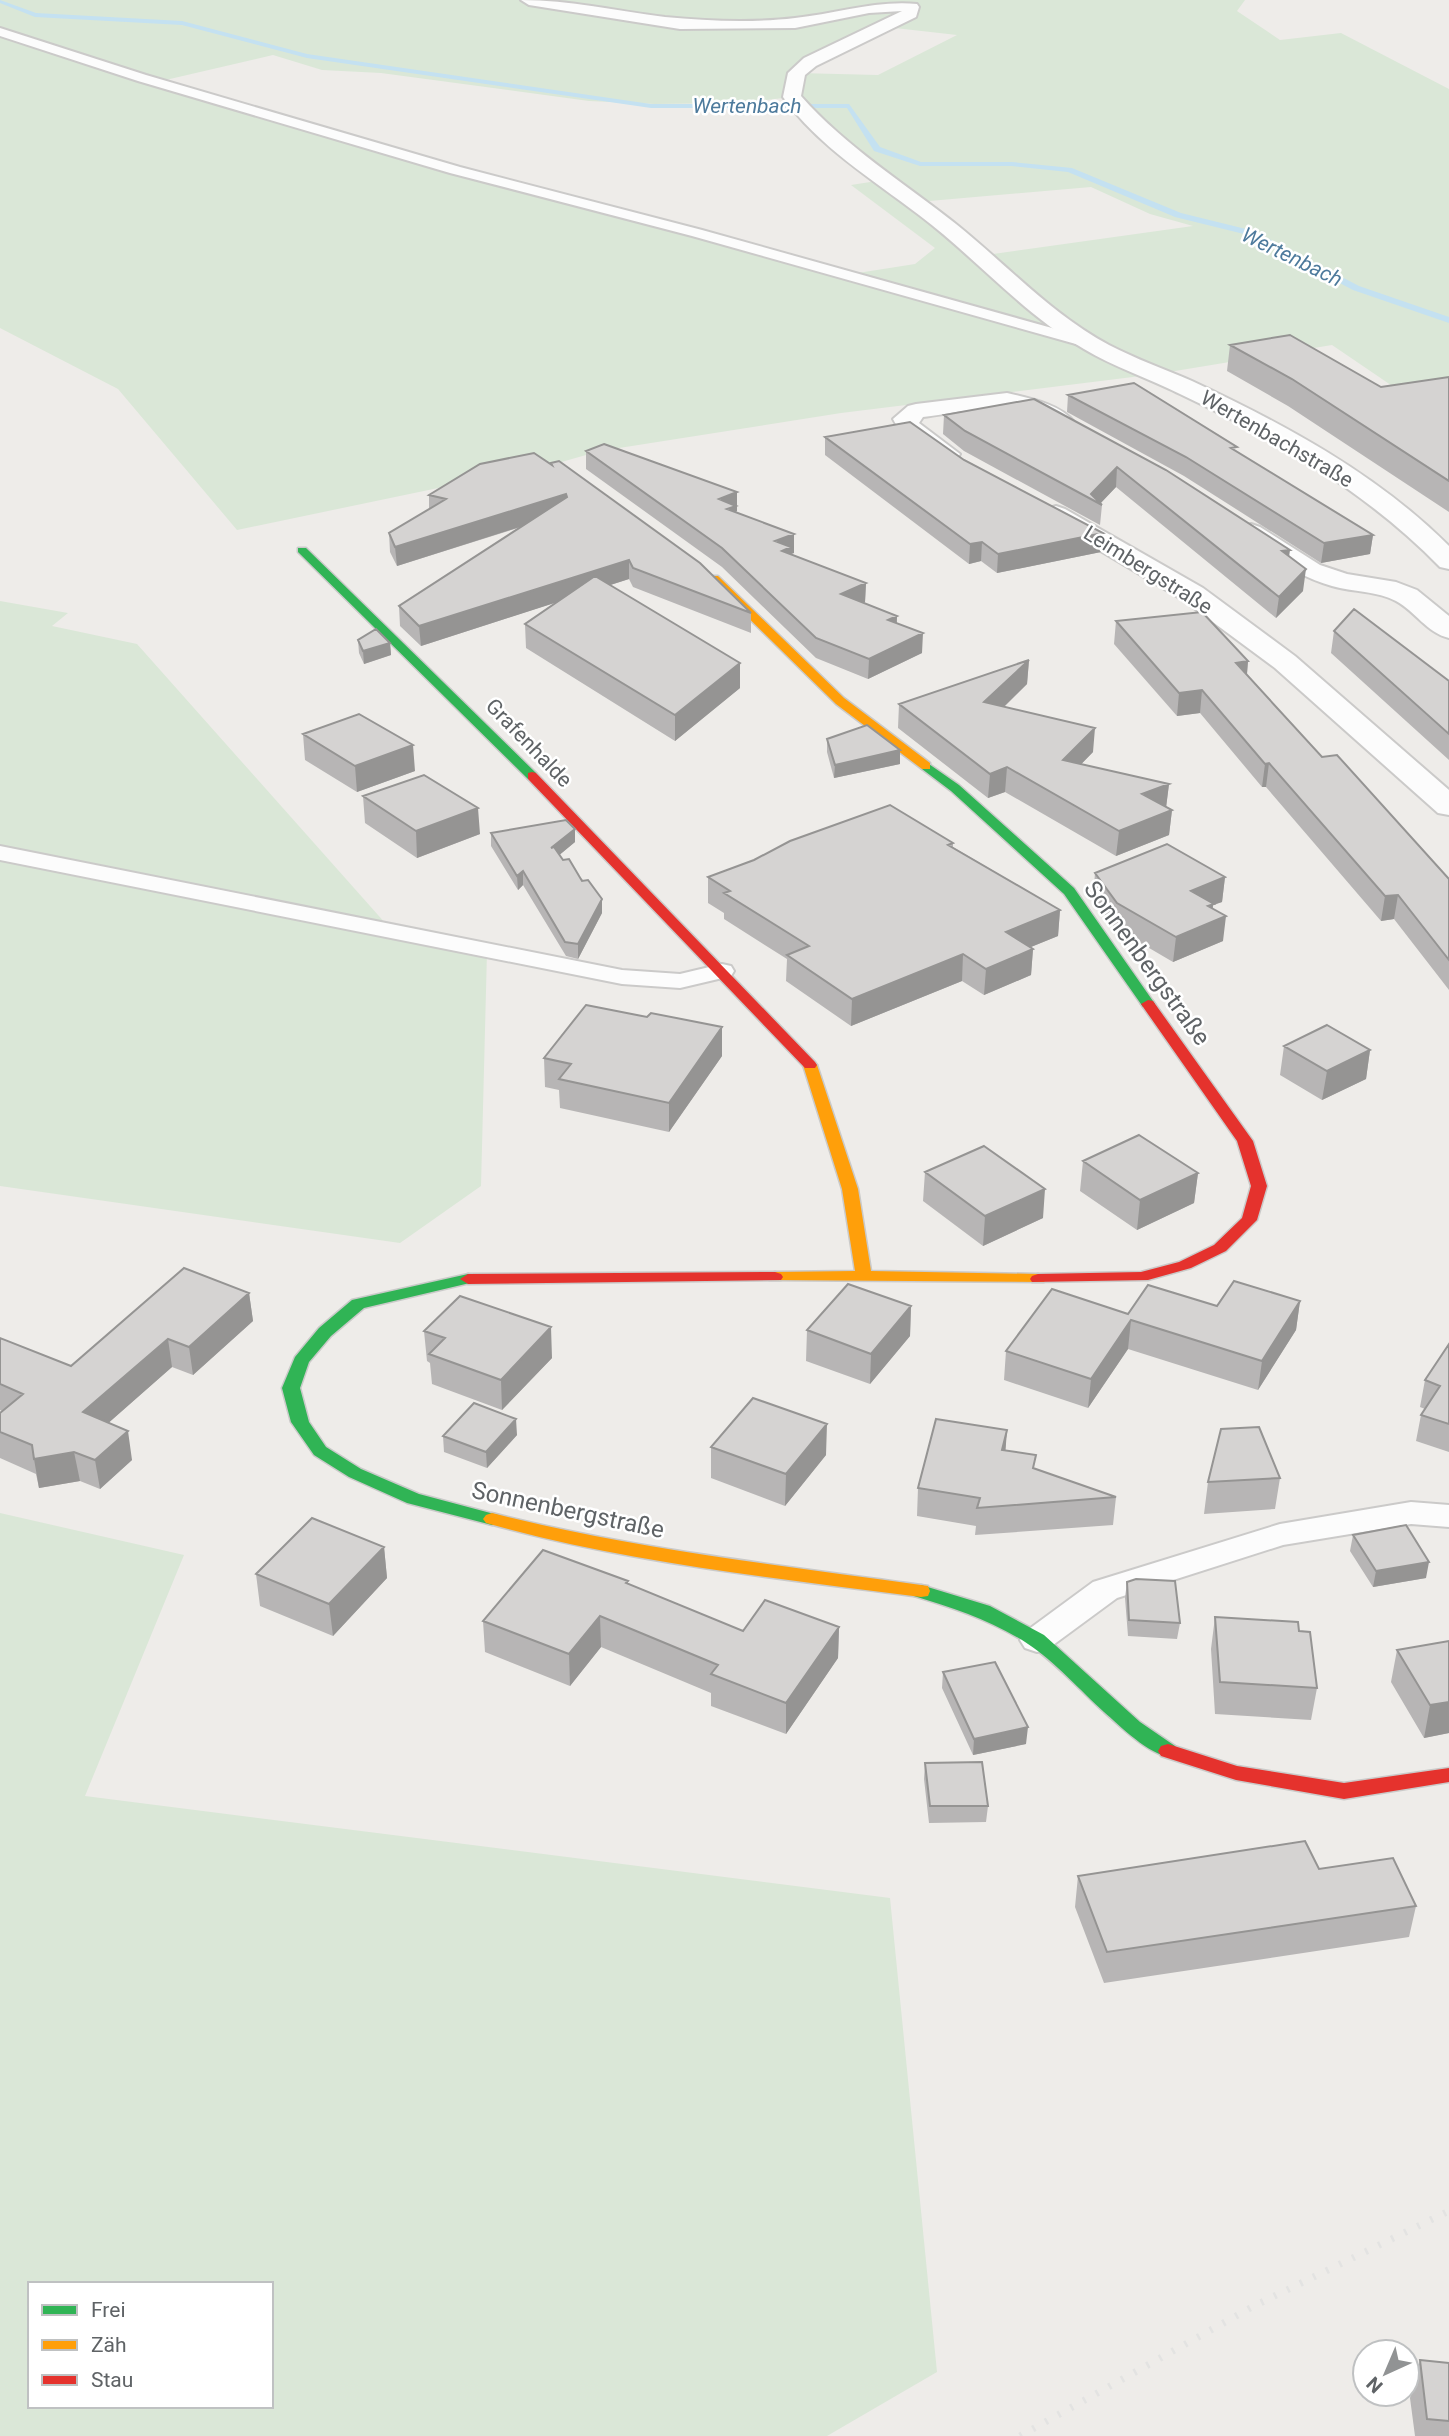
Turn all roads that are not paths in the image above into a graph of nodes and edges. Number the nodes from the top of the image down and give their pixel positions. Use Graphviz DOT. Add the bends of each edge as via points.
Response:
graph roads {
  1 [pos="529,0"];
  2 [pos="655,21"];
  3 [pos="0,32"];
  4 [pos="856,40"];
  5 [pos="1089,344"];
  6 [pos="1080,432"];
  7 [pos="972,467"];
  8 [pos="1030,499"];
  9 [pos="1231,520"];
  10 [pos="302,550"];
  11 [pos="1449,561"];
  12 [pos="700,568"];
  13 [pos="1449,630"];
  14 [pos="1449,806"];
  15 [pos="0,853"];
  16 [pos="722,971"];
  17 [pos="864,1276"];
  18 [pos="1449,1516"];
  19 [pos="1037,1640"];
  20 [pos="1449,1775"];
  1 -- 2 [label="street"];
  2 -- 4 [label="street" via="830,33"];
  2 -- 4 [label="street" via="764,25 831,17 882,4 911,7 910,14"];
  3 -- 5 [label="lane" via="442,166"];
  4 -- 5 [label="street, Wertenbachstraße" via="797,73 792,97 807,116"];
  5 -- 11 [label="street, Wertenbachstraße" via="1225,406 1298,446 1401,515"];
  6 -- 7 [label="street" via="1034,407 1007,400 916,411 905,419 909,427"];
  8 -- 14 [label="street, Leimbergstraße" via="1203,602 1284,662"];
  9 -- 13 [label="street" via="1311,571 1406,596"];
  10 -- 16 [label="street, Grafenhalde" via="483,725"];
  12 -- 17 [label="street, Sonnenbergstraße" via="840,701 955,788 1069,891 1245,1141 1259,1186 1250,1220 1220,1248 1185,1265 1142,1277"];
  15 -- 16 [label="lane" via="622,977 680,981"];
  16 -- 17 [label="street" via="813,1068 850,1189"];
  17 -- 19 [label="street, Sonnenbergstraße" via="464,1279 358,1304 300,1361 291,1388 300,1422 320,1451 413,1499 542,1532 714,1563 911,1588 983,1611"];
  18 -- 19 [label="lane" via="1410,1513 1280,1535 1105,1590"];
  19 -- 20 [label="street, Sonnenbergstraße" via="1133,1727 1173,1754 1236,1773 1344,1791"];
}
